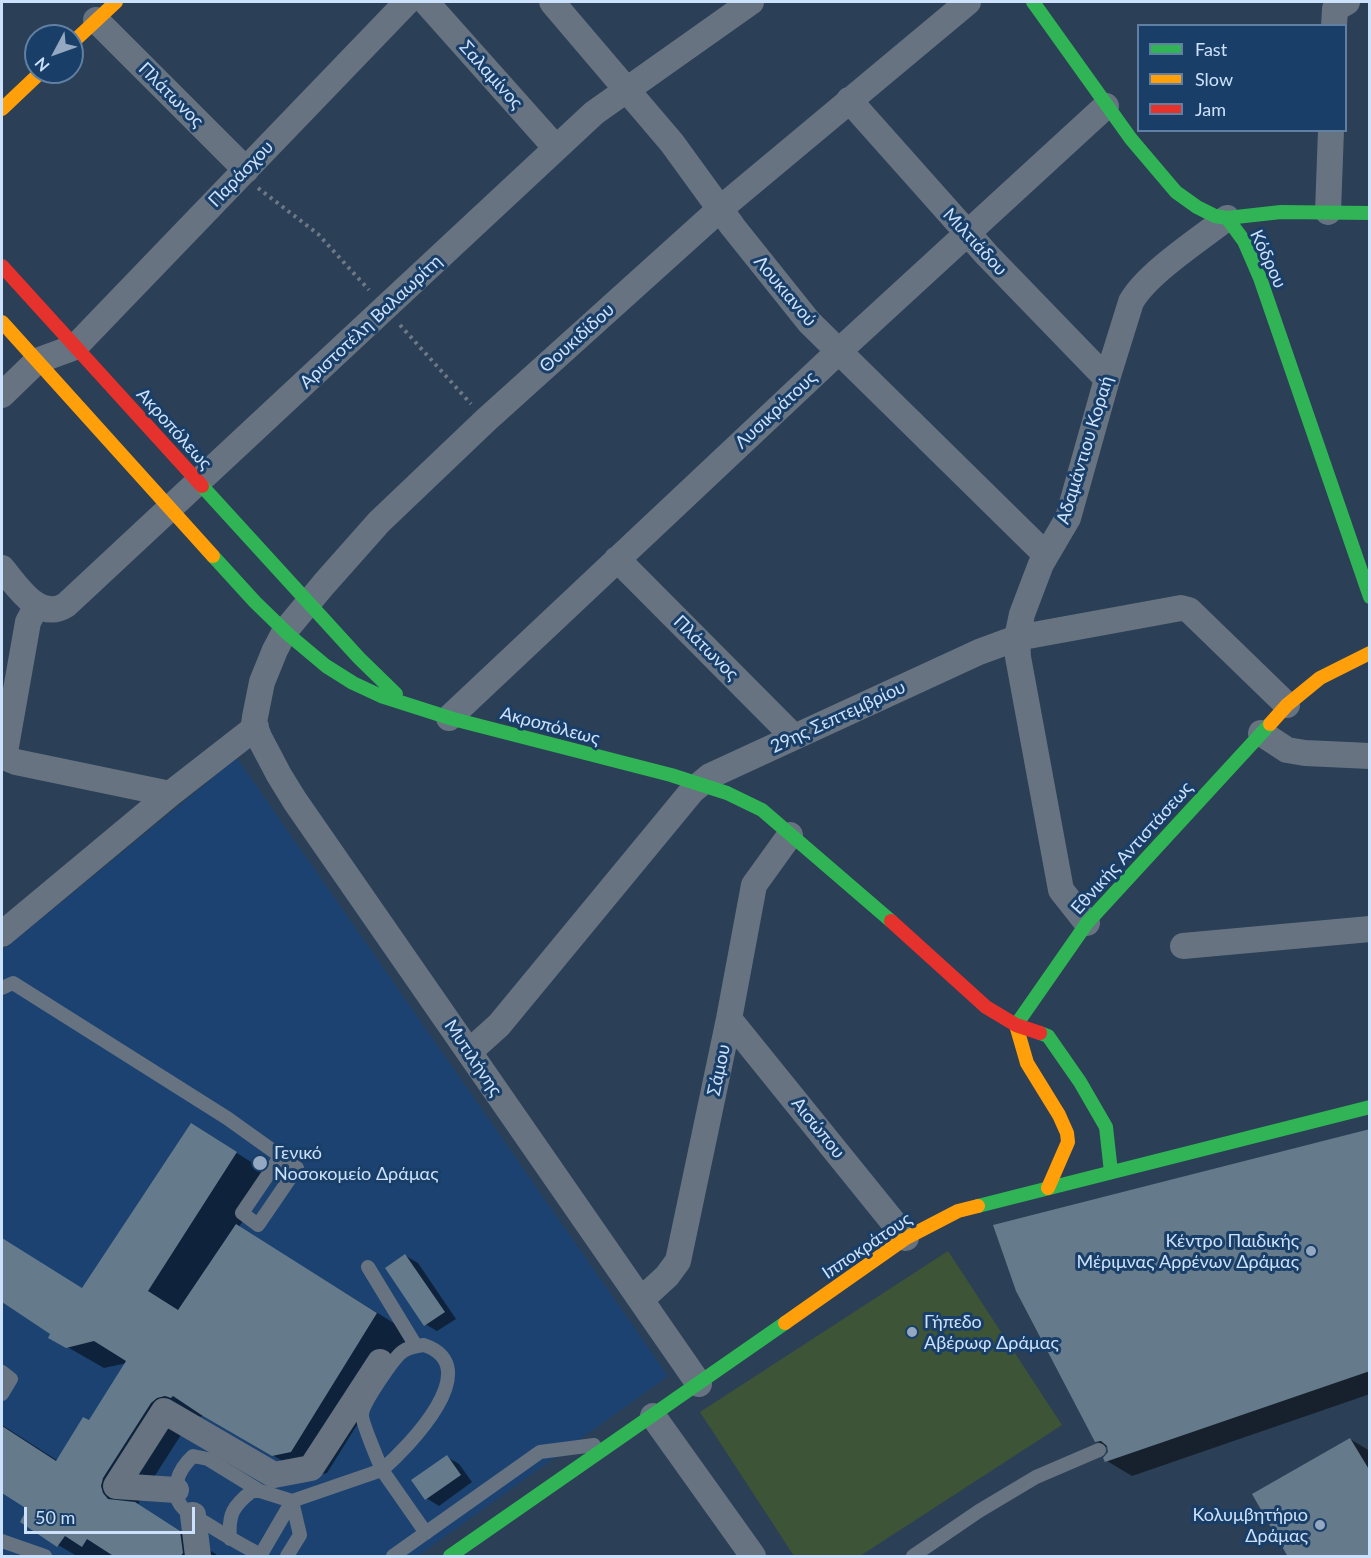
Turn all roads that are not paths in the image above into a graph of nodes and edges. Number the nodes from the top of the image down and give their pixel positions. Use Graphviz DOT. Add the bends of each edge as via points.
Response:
graph roads {
  1 [pos="116,2"];
  2 [pos="407,2"];
  3 [pos="426,2"];
  4 [pos="552,2"];
  5 [pos="751,2"];
  6 [pos="968,2"];
  7 [pos="1033,2"];
  8 [pos="96,20"];
  9 [pos="84,32"];
  10 [pos="28,84"];
  11 [pos="627,90"];
  12 [pos="849,100"];
  13 [pos="1106,106"];
  14 [pos="2,109"];
  15 [pos="1331,132"];
  16 [pos="556,148"];
  17 [pos="246,170"];
  18 [pos="720,209"];
  19 [pos="1328,212"];
  20 [pos="1370,213"];
  21 [pos="1227,218"];
  22 [pos="967,233"];
  23 [pos="2,266"];
  24 [pos="2,322"];
  25 [pos="75,347"];
  26 [pos="838,352"];
  27 [pos="37,361"];
  28 [pos="1107,379"];
  29 [pos="2,395"];
  30 [pos="199,482"];
  31 [pos="171,508"];
  32 [pos="1046,555"];
  33 [pos="617,559"];
  34 [pos="2,568"];
  35 [pos="1370,597"];
  36 [pos="308,603"];
  37 [pos="37,605"];
  38 [pos="285,631"];
  39 [pos="1017,638"];
  40 [pos="1370,653"];
  41 [pos="409,705"];
  42 [pos="1287,705"];
  43 [pos="449,718"];
  44 [pos="255,727"];
  45 [pos="1261,733"];
  46 [pos="794,737"];
  47 [pos="1370,756"];
  48 [pos="701,784"];
  49 [pos="170,794"];
  50 [pos="790,835"];
  51 [pos="1087,922"];
  52 [pos="1370,929"];
  53 [pos="2,934"];
  54 [pos="1183,946"];
  55 [pos="2,987"];
  56 [pos="729,1019"];
  57 [pos="1016,1025"];
  58 [pos="469,1052"];
  59 [pos="1370,1107"];
  60 [pos="280,1157"];
  61 [pos="1112,1172"];
  62 [pos="1048,1188"];
  63 [pos="906,1238"];
  64 [pos="368,1267"];
  65 [pos="641,1300"];
  66 [pos="416,1346"];
  67 [pos="379,1362"];
  68 [pos="2,1372"];
  69 [pos="699,1384"];
  70 [pos="2,1394"];
  71 [pos="653,1416"];
  72 [pos="372,1442"];
  73 [pos="617,1442"];
  74 [pos="1099,1450"];
  75 [pos="403,1452"];
  76 [pos="381,1470"];
  77 [pos="176,1490"];
  78 [pos="260,1491"];
  79 [pos="292,1501"];
  80 [pos="193,1515"];
  81 [pos="426,1533"];
  82 [pos="230,1539"];
  83 [pos="2,1541"];
  84 [pos="260,1556"];
  85 [pos="45,1557"];
  86 [pos="198,1557"];
  87 [pos="287,1557"];
  88 [pos="393,1557"];
  89 [pos="450,1557"];
  90 [pos="753,1557"];
  91 [pos="913,1557"];
  1 -- 8 [label="street"];
  2 -- 17 [label="street, Παράσχου"];
  3 -- 16 [label="street, Σαλαμίνος"];
  4 -- 11 [label="street, Λουκιανού"];
  5 -- 11 [label="street, Αριστοτέλη Βαλαωρίτη"];
  6 -- 12 [label="street, Θουκιδίδου"];
  7 -- 13 [label="street, Κόδρου"];
  8 -- 9 [label="street"];
  8 -- 17 [label="street, Πλάτωνος"];
  10 -- 14 [label="street"];
  11 -- 16 [label="street, Αριστοτέλη Βαλαωρίτη" via="594,113"];
  11 -- 18 [label="street, Λουκιανού" via="690,165"];
  12 -- 18 [label="street, Θουκιδίδου"];
  12 -- 22 [label="street, Μιλτιάδου"];
  13 -- 21 [label="street, Κόδρου" via="1176,192 1197,207"];
  13 -- 22 [label="street, Λυσικράτους"];
  15 -- 19 [label="street"];
  16 -- 30 [label="street, Αριστοτέλη Βαλαωρίτη"];
  17 -- 25 [label="street, Παράσχου"];
  18 -- 26 [label="street, Λουκιανού"];
  18 -- 36 [label="street, Θουκιδίδου" via="414,488"];
  19 -- 20 [label="street"];
  19 -- 21 [label="street"];
  21 -- 28 [label="street, Αδαμάντιου Κοραή" via="1138,290"];
  21 -- 35 [label="street, Κόδρου" via="1244,241 1260,278"];
  22 -- 26 [label="street, Λυσικράτους"];
  22 -- 28 [label="street, Μιλτιάδου"];
  23 -- 25 [label="street, Ακροπόλεως"];
  24 -- 27 [label="street"];
  25 -- 27 [label="street"];
  25 -- 30 [label="street, Ακροπόλεως"];
  26 -- 32 [label="street, Λουκιανού"];
  26 -- 33 [label="street, Λυσικράτους"];
  27 -- 29 [label="street"];
  27 -- 31 [label="street"];
  28 -- 32 [label="street, Αδαμάντιου Κοραή" via="1068,518"];
  30 -- 31 [label="street, Αριστοτέλη Βαλαωρίτη"];
  30 -- 36 [label="street, Ακροπόλεως"];
  31 -- 37 [label="street, Αριστοτέλη Βαλαωρίτη" via="66,605 49,611"];
  31 -- 38 [label="street"];
  32 -- 39 [label="street, Αδαμάντιου Κοραή" via="1022,614"];
  33 -- 43 [label="street, Λυσικράτους"];
  33 -- 46 [label="street, Πλάτωνος"];
  34 -- 37 [label="street"];
  36 -- 38 [label="street, Θουκιδίδου"];
  36 -- 41 [label="street, Ακροπόλεως"];
  37 -- 49 [label="street" via="28,622 6,752 9,759"];
  38 -- 41 [label="street" via="312,656 348,680 381,697"];
  38 -- 44 [label="street, Θουκιδίδου" via="262,682"];
  39 -- 42 [label="street, 29ης Σεπτεμβρίου" via="1181,608 1190,610"];
  39 -- 46 [label="street, 29ης Σεπτεμβρίου"];
  39 -- 51 [label="street, Αδαμάντιου Κοραή" via="1061,890"];
  40 -- 42 [label="street, Εθνικής Αντιστάσεως" via="1320,678"];
  41 -- 43 [label="street, Ακροπόλεως"];
  42 -- 45 [label="street, Εθνικής Αντιστάσεως"];
  43 -- 48 [label="street, Ακροπόλεως"];
  44 -- 49 [label="street"];
  44 -- 58 [label="street, Μυτιλήνης" via="295,801"];
  45 -- 47 [label="street" via="1287,750"];
  45 -- 51 [label="street, Εθνικής Αντιστάσεως"];
  46 -- 48 [label="street, 29ης Σεπτεμβρίου" via="710,776"];
  48 -- 50 [label="street, Ακροπόλεως" via="747,801"];
  48 -- 58 [label="street, 29ης Σεπτεμβρίου" via="499,1025"];
  49 -- 53 [label="street"];
  50 -- 56 [label="street, Σάμου" via="754,885"];
  50 -- 57 [label="street, Ακροπόλεως" via="986,1007"];
  51 -- 57 [label="street, Εθνικής Αντιστάσεως"];
  52 -- 54 [label="street"];
  55 -- 60 [label="lane" via="13,983 227,1118"];
  56 -- 63 [label="street, Αισώπου"];
  56 -- 65 [label="street, Σάμου" via="678,1261"];
  57 -- 61 [label="street, Ακροπόλεως" via="1048,1036 1080,1082 1106,1127"];
  57 -- 62 [label="street" via="1027,1063 1067,1132 1068,1142"];
  58 -- 65 [label="street, Μυτιλήνης"];
  59 -- 61 [label="street, Ιπποκράτους"];
  60 -- 60 [label="lane" via="297,1168 258,1225 242,1213"];
  61 -- 62 [label="street, Ιπποκράτους"];
  62 -- 63 [label="street, Ιπποκράτους" via="970,1207"];
  63 -- 69 [label="street, Ιπποκράτους"];
  64 -- 66 [label="lane"];
  65 -- 69 [label="street, Μυτιλήνης"];
  66 -- 67 [label="lane"];
  66 -- 75 [label="lane" via="430,1347 441,1356 449,1380 432,1414"];
  67 -- 72 [label="lane" via="362,1413"];
  67 -- 77 [label="street" via="311,1468 274,1475 164,1411 116,1486"];
  68 -- 70 [label="lane" via="12,1379"];
  69 -- 71 [label="street, Ιπποκράτους"];
  71 -- 73 [label="street, Ιπποκράτους"];
  71 -- 90 [label="street"];
  72 -- 75 [label="lane" via="386,1453"];
  72 -- 76 [label="lane"];
  73 -- 81 [label="lane" via="540,1452"];
  73 -- 89 [label="street, Ιπποκράτους"];
  74 -- 91 [label="lane" via="1036,1477"];
  75 -- 76 [label="lane"];
  76 -- 79 [label="lane"];
  76 -- 81 [label="lane"];
  77 -- 78 [label="lane" via="176,1480 193,1456 208,1459"];
  77 -- 80 [label="lane" via="183,1508"];
  78 -- 79 [label="lane"];
  78 -- 82 [label="lane" via="252,1491 233,1509"];
  79 -- 84 [label="lane"];
  79 -- 87 [label="lane" via="300,1535"];
  80 -- 82 [label="lane"];
  80 -- 86 [label="street"];
  81 -- 88 [label="lane"];
  82 -- 84 [label="lane"];
  83 -- 85 [label="lane"];
}
